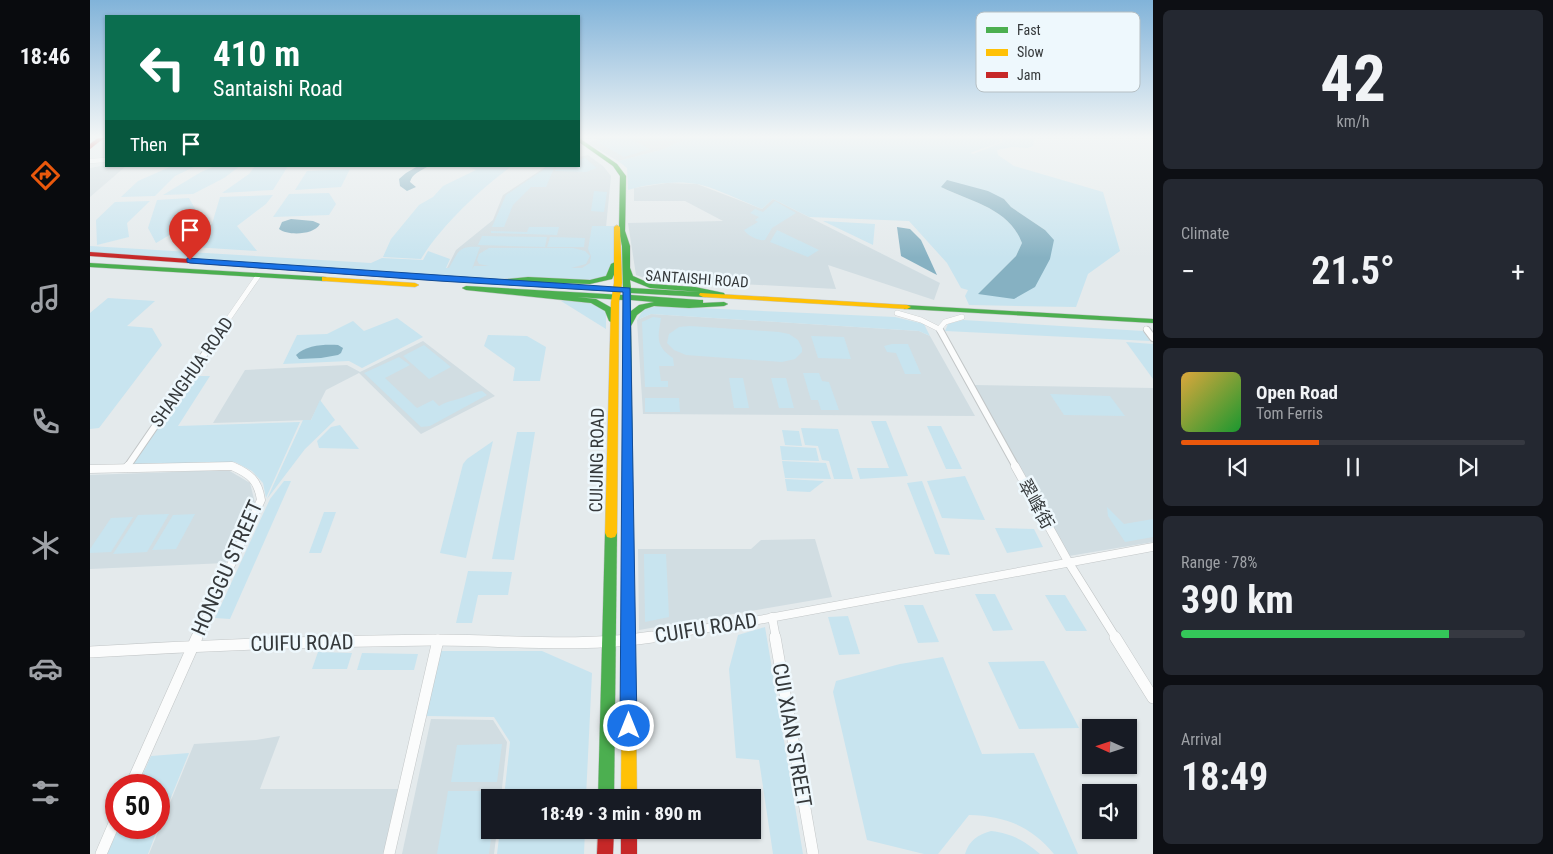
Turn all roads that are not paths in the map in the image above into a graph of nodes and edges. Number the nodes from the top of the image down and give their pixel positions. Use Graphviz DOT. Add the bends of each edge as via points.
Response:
graph roads {
  1 [pos="618,178"];
  2 [pos="623,178"];
  3 [pos="618,251"];
  4 [pos="90,256"];
  5 [pos="190,260"];
  6 [pos="90,263"];
  7 [pos="155,264"];
  8 [pos="627,264"];
  9 [pos="178,270"];
  10 [pos="258,276"];
  11 [pos="493,282"];
  12 [pos="472,288"];
  13 [pos="616,293"];
  14 [pos="627,294"];
  15 [pos="724,300"];
  16 [pos="897,313"];
  17 [pos="962,317"];
  18 [pos="614,326"];
  19 [pos="1151,326"];
  20 [pos="627,328"];
  21 [pos="939,329"];
  22 [pos="1153,338"];
  23 [pos="126,468"];
  24 [pos="90,469"];
  25 [pos="1153,547"];
  26 [pos="1069,563"];
  27 [pos="772,617"];
  28 [pos="438,640"];
  29 [pos="629,640"];
  30 [pos="610,642"];
  31 [pos="193,646"];
  32 [pos="90,652"];
  33 [pos="1153,698"];
  34 [pos="136,774"];
  35 [pos="606,789"];
  36 [pos="629,789"];
  37 [pos="107,839"];
  38 [pos="606,839"];
  39 [pos="628,839"];
  40 [pos="101,854"];
  41 [pos="389,854"];
  42 [pos="605,854"];
  43 [pos="628,854"];
  44 [pos="813,854"];
  1 -- 3 [label="main road, CUIJING ROAD"];
  2 -- 8 [label="main road, CUIJING ROAD" via="622,231"];
  3 -- 11 [label="main road" via="612,273 601,281 528,279"];
  3 -- 13 [label="main road, CUIJING ROAD"];
  4 -- 5 [label="main road, SANTAISHI ROAD"];
  4 -- 7 [label="main road"];
  5 -- 7 [label="main road"];
  5 -- 11 [label="main road, SANTAISHI ROAD"];
  6 -- 7 [label="main road"];
  6 -- 9 [label="main road, SANTAISHI ROAD"];
  7 -- 9 [label="main road"];
  8 -- 14 [label="main road, CUIJING ROAD"];
  8 -- 15 [label="main road" via="630,277 638,282 650,286 695,288"];
  9 -- 10 [label="main road, SANTAISHI ROAD"];
  10 -- 12 [label="main road, SANTAISHI ROAD"];
  10 -- 23 [label="street, SHANGHUA ROAD"];
  11 -- 13 [label="main road, SANTAISHI ROAD"];
  12 -- 13 [label="main road, SANTAISHI ROAD"];
  12 -- 18 [label="main road" via="593,301 609,310"];
  13 -- 14 [label="main road, SANTAISHI ROAD"];
  13 -- 18 [label="main road, CUIJING ROAD"];
  14 -- 15 [label="main road, SANTAISHI ROAD"];
  14 -- 20 [label="main road, CUIJING ROAD"];
  15 -- 16 [label="main road, SANTAISHI ROAD"];
  15 -- 19 [label="main road, SANTAISHI ROAD"];
  15 -- 20 [label="main road" via="689,306 654,304 642,307 633,314"];
  16 -- 17 [label="main road, SANTAISHI ROAD"];
  16 -- 21 [label="street"];
  17 -- 19 [label="main road, SANTAISHI ROAD"];
  17 -- 21 [label="street" via="945,322"];
  18 -- 30 [label="main road, CUIJING ROAD"];
  19 -- 22 [label="street"];
  20 -- 29 [label="main road, CUIJING ROAD"];
  21 -- 26 [label="street, 翠峰街"];
  23 -- 24 [label="street, HONGGU STREET"];
  23 -- 31 [label="street, HONGGU STREET" via="232,466 250,474 260,485 261,500"];
  25 -- 26 [label="street, CUIFU ROAD"];
  26 -- 27 [label="street, CUIFU ROAD"];
  26 -- 33 [label="street, 翠峰街"];
  27 -- 29 [label="street, CUIFU ROAD"];
  27 -- 44 [label="street, CUI XIAN STREET"];
  28 -- 30 [label="street, CUIFU ROAD"];
  28 -- 31 [label="street, CUIFU ROAD"];
  28 -- 41 [label="street"];
  29 -- 30 [label="street, CUIFU ROAD"];
  29 -- 36 [label="main road, CUIJING ROAD"];
  30 -- 35 [label="main road, CUIJING ROAD"];
  31 -- 32 [label="street, CUIFU ROAD"];
  31 -- 34 [label="street, HONGGU STREET"];
  37 -- 40 [label="street"];
  38 -- 42 [label="main road"];
  39 -- 43 [label="main road"];
}
